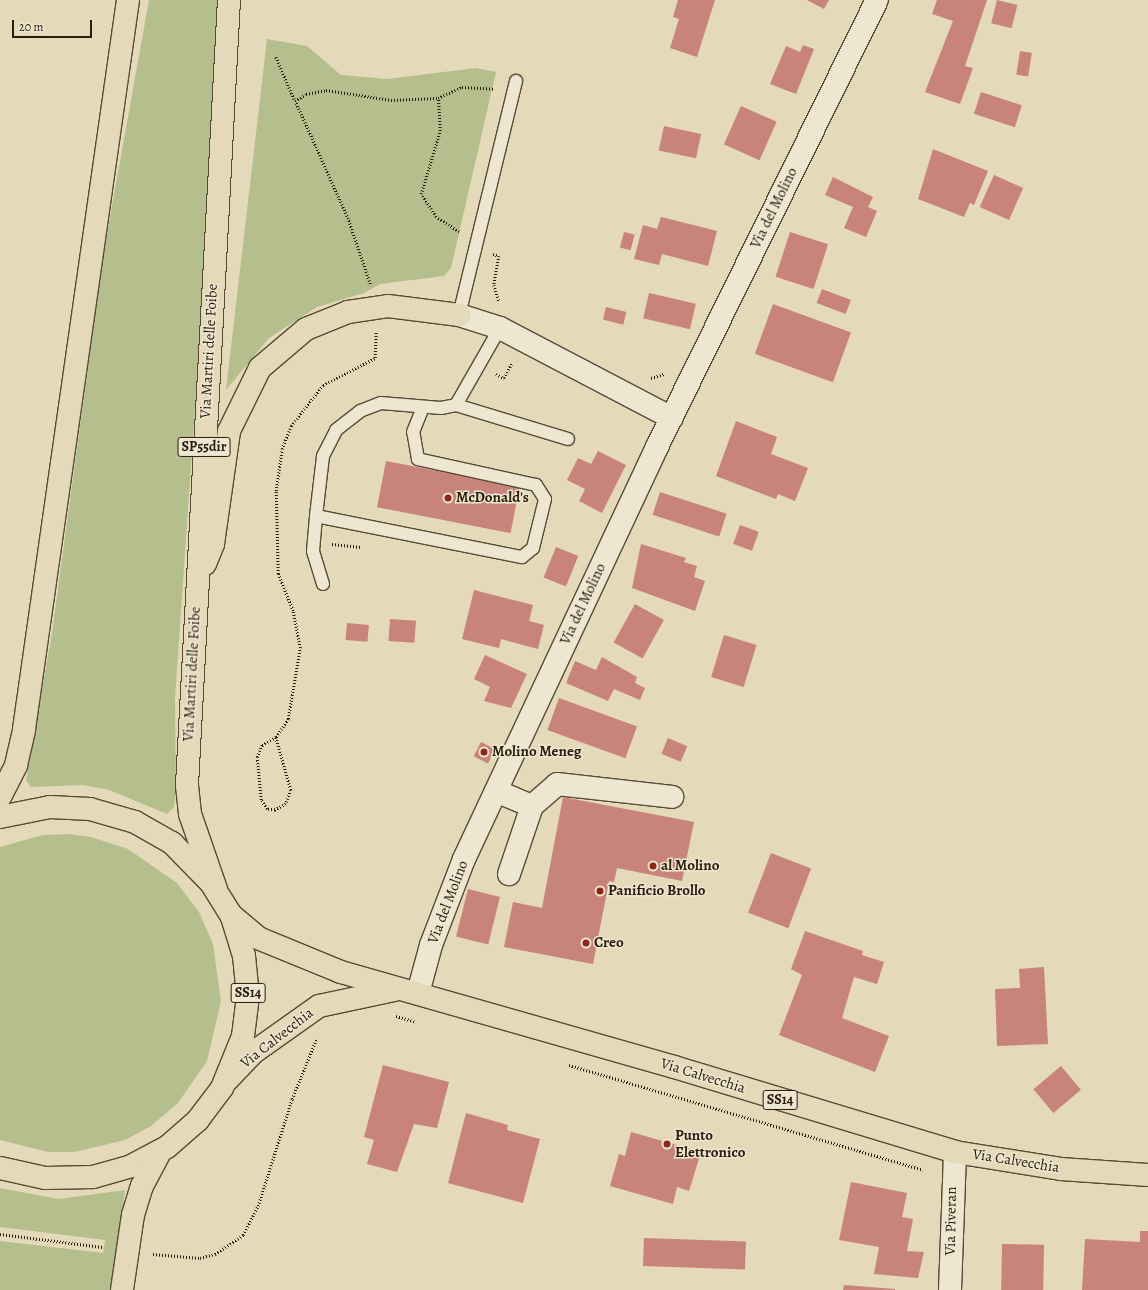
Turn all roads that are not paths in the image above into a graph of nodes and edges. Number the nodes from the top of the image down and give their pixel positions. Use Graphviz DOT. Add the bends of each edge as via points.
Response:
graph roads {
  1 [pos="128,0"];
  2 [pos="229,0"];
  3 [pos="877,0"];
  4 [pos="516,81"];
  5 [pos="460,315"];
  6 [pos="500,328"];
  7 [pos="456,406"];
  8 [pos="423,407"];
  9 [pos="672,418"];
  10 [pos="568,439"];
  11 [pos="316,516"];
  12 [pos="196,584"];
  13 [pos="323,584"];
  14 [pos="496,791"];
  15 [pos="0,797"];
  16 [pos="672,797"];
  17 [pos="532,806"];
  18 [pos="0,817"];
  19 [pos="509,874"];
  20 [pos="216,889"];
  21 [pos="231,915"];
  22 [pos="410,991"];
  23 [pos="226,1081"];
  24 [pos="161,1151"];
  25 [pos="955,1152"];
  26 [pos="0,1168"];
  27 [pos="1148,1175"];
  28 [pos="122,1290"];
  29 [pos="950,1290"];
  1 -- 15 [label="main road" via="24,729 16,765"];
  2 -- 12 [label="main road, Via Martiri delle Foibe / SP55dir"];
  3 -- 9 [label="street, Via del Molino"];
  4 -- 5 [label="lane"];
  5 -- 6 [label="street"];
  5 -- 12 [label="main road" via="388,306 348,312 306,330 260,368 229,431 213,544"];
  6 -- 7 [label="lane"];
  6 -- 9 [label="street"];
  7 -- 8 [label="lane"];
  7 -- 10 [label="lane"];
  8 -- 11 [label="lane" via="381,403 360,411 336,430 323,456"];
  8 -- 11 [label="lane" via="413,432 418,459 536,485 545,499 533,548 522,557"];
  9 -- 14 [label="street, Via del Molino"];
  11 -- 13 [label="lane" via="313,551"];
  12 -- 20 [label="main road, Via Martiri delle Foibe / SP55dir" via="186,785 190,814"];
  14 -- 17 [label="street"];
  14 -- 22 [label="street, Via del Molino"];
  16 -- 17 [label="street" via="557,784"];
  17 -- 19 [label="street"];
  18 -- 20 [label="main road, SS14" via="58,807 114,814 172,843"];
  20 -- 21 [label="main road, SS14"];
  21 -- 22 [label="main road, Via Calvecchia / SS14" via="258,938 283,950 341,972"];
  21 -- 23 [label="main road, SS14" via="244,956 248,1004 239,1051"];
  22 -- 23 [label="main road, Via Calvecchia / SS14" via="319,1006 254,1052"];
  22 -- 25 [label="main road, Via Calvecchia / SS14"];
  23 -- 24 [label="main road, SS14" via="198,1120"];
  24 -- 26 [label="main road, SS14" via="121,1170 78,1179 37,1178"];
  24 -- 28 [label="main road" via="142,1186 133,1215"];
  25 -- 27 [label="main road, Via Calvecchia / SS14" via="1061,1169"];
  25 -- 29 [label="street, Via Piveran"];
}
